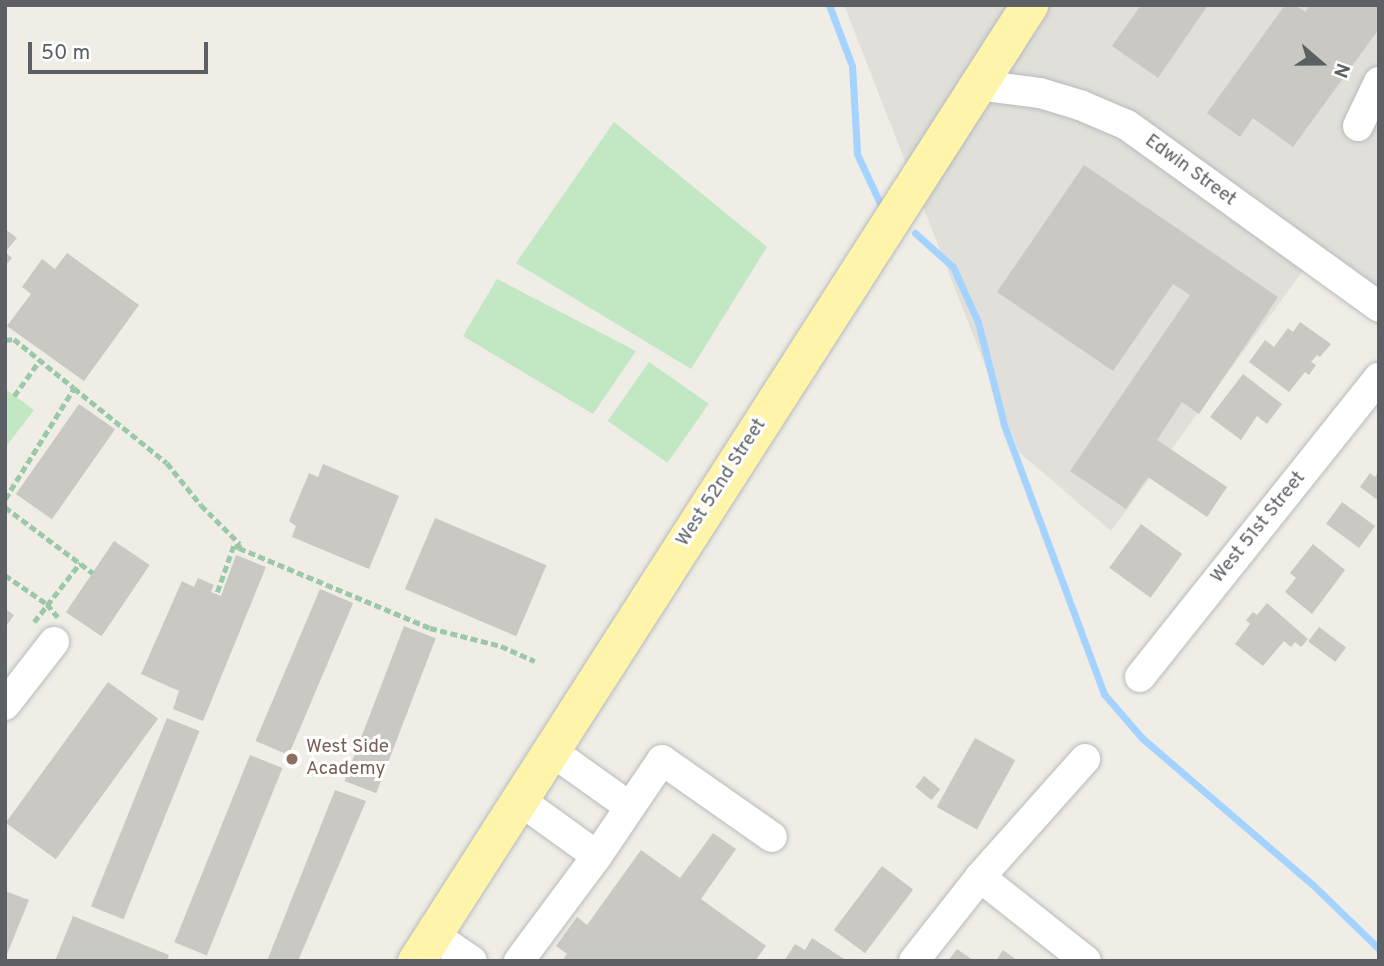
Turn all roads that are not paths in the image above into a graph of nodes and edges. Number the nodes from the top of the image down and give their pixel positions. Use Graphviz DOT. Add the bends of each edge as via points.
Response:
graph roads {
  1 [pos="1028,5"];
  2 [pos="1379,82"];
  3 [pos="978,85"];
  4 [pos="1358,126"];
  5 [pos="1379,307"];
  6 [pos="1379,378"];
  7 [pos="54,642"];
  8 [pos="1140,677"];
  9 [pos="5,705"];
  10 [pos="550,750"];
  11 [pos="1085,759"];
  12 [pos="519,799"];
  13 [pos="630,807"];
  14 [pos="772,837"];
  15 [pos="597,856"];
  16 [pos="980,877"];
  17 [pos="424,947"];
  18 [pos="472,961"];
  19 [pos="519,961"];
  20 [pos="914,961"];
  21 [pos="1086,961"];
  1 -- 3 [label="main road, West 52nd Street"];
  2 -- 4 [label="street"];
  3 -- 5 [label="street, Edwin Street" via="1040,93 1127,124"];
  3 -- 10 [label="main road, West 52nd Street"];
  6 -- 8 [label="street, West 51st Street"];
  7 -- 9 [label="street"];
  10 -- 12 [label="main road, West 52nd Street"];
  10 -- 13 [label="street"];
  11 -- 16 [label="street"];
  12 -- 15 [label="street"];
  12 -- 17 [label="main road, West 52nd Street"];
  13 -- 14 [label="street" via="662,760"];
  13 -- 15 [label="street"];
  15 -- 19 [label="street"];
  16 -- 20 [label="street"];
  16 -- 21 [label="street"];
  17 -- 18 [label="street"];
}
